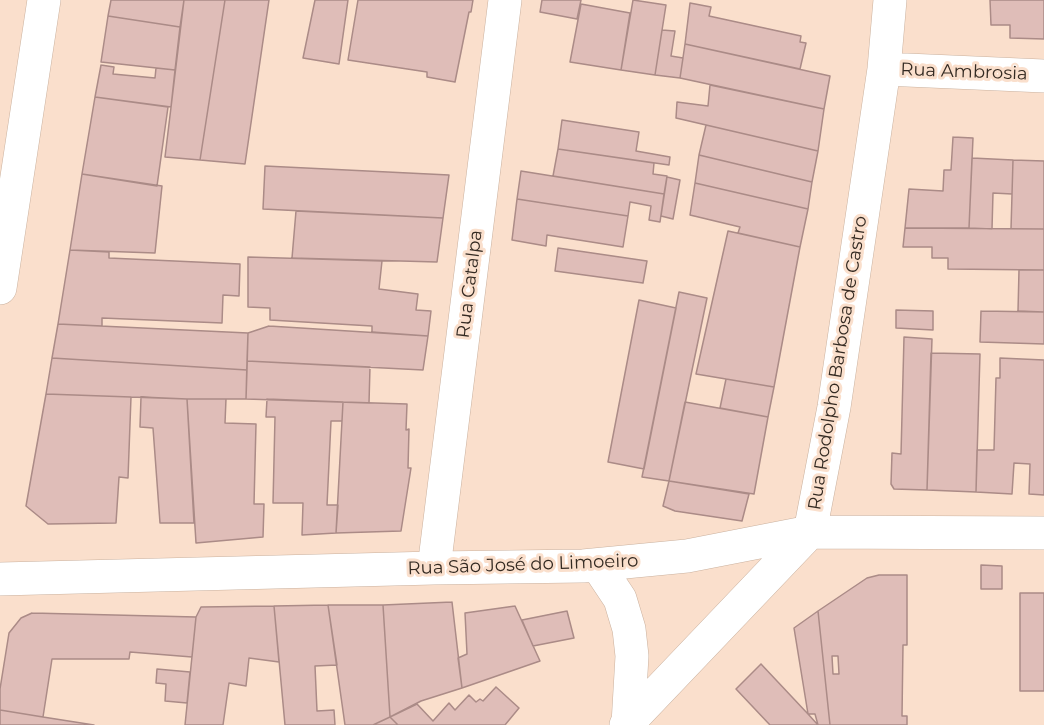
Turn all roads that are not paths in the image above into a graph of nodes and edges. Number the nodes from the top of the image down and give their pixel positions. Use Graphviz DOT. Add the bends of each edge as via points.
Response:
graph roads {
  1 [pos="44,0"];
  2 [pos="505,0"];
  3 [pos="890,0"];
  4 [pos="884,69"];
  5 [pos="1044,76"];
  6 [pos="0,288"];
  7 [pos="810,532"];
  8 [pos="1044,532"];
  9 [pos="598,566"];
  10 [pos="434,568"];
  11 [pos="0,579"];
  12 [pos="627,724"];
  1 -- 6 [label="street"];
  2 -- 10 [label="street, Rua Catalpa"];
  3 -- 4 [label="street, Rua Rodolpho Barbosa de Castro"];
  4 -- 5 [label="street, Rua Ambrosia"];
  4 -- 7 [label="street, Rua Rodolpho Barbosa de Castro" via="834,407"];
  7 -- 8 [label="street, Rua São José do Limoeiro"];
  7 -- 9 [label="street, Rua São José do Limoeiro" via="687,556"];
  7 -- 12 [label="street, Rua Rodolpho Barbosa de Castro"];
  9 -- 10 [label="street, Rua São José do Limoeiro"];
  9 -- 12 [label="street" via="620,599 629,629 632,656"];
  10 -- 11 [label="street, Rua São José do Limoeiro"];
}
